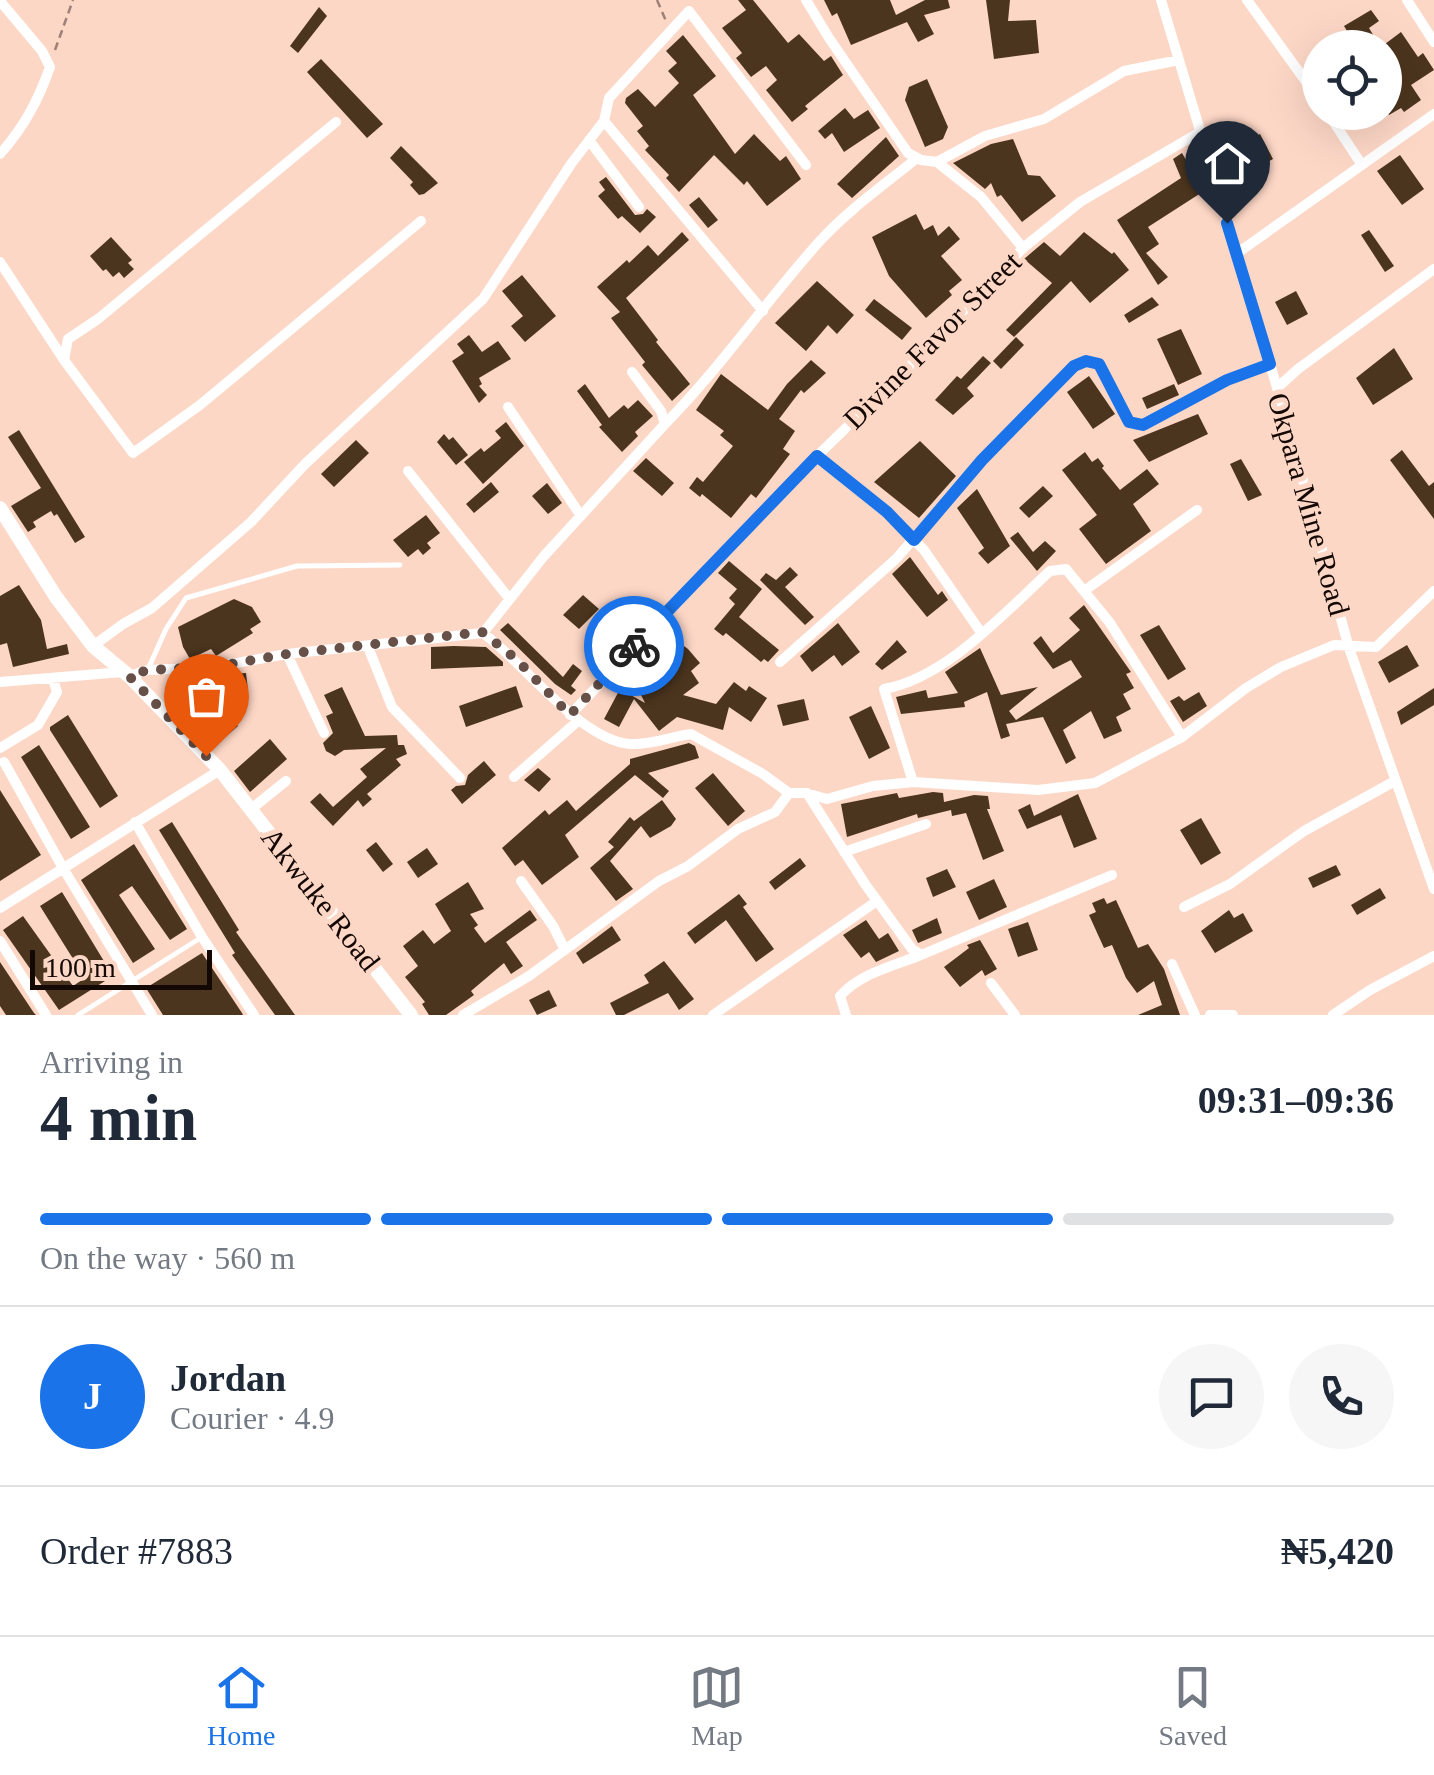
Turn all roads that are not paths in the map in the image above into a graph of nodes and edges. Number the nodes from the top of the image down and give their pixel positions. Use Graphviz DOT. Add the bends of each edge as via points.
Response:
graph roads {
  1 [pos="699,0"];
  2 [pos="806,0"];
  3 [pos="1161,0"];
  4 [pos="1247,0"];
  5 [pos="1407,0"];
  6 [pos="0,1"];
  7 [pos="689,10"];
  8 [pos="1434,42"];
  9 [pos="1179,60"];
  10 [pos="1302,77"];
  11 [pos="1434,114"];
  12 [pos="604,121"];
  13 [pos="336,122"];
  14 [pos="1339,130"];
  15 [pos="1200,132"];
  16 [pos="590,140"];
  17 [pos="0,154"];
  18 [pos="917,158"];
  19 [pos="937,162"];
  20 [pos="806,164"];
  21 [pos="1362,166"];
  22 [pos="639,207"];
  23 [pos="421,221"];
  24 [pos="1023,248"];
  25 [pos="1236,254"];
  26 [pos="0,262"];
  27 [pos="1434,269"];
  28 [pos="763,311"];
  29 [pos="64,360"];
  30 [pos="1270,364"];
  31 [pos="632,372"];
  32 [pos="1277,388"];
  33 [pos="508,407"];
  34 [pos="665,424"];
  35 [pos="817,456"];
  36 [pos="408,471"];
  37 [pos="0,508"];
  38 [pos="1197,510"];
  39 [pos="582,516"];
  40 [pos="914,540"];
  41 [pos="400,565"];
  42 [pos="177,586"];
  43 [pos="1084,591"];
  44 [pos="1434,591"];
  45 [pos="508,597"];
  46 [pos="186,598"];
  47 [pos="482,632"];
  48 [pos="982,634"];
  49 [pos="93,646"];
  50 [pos="368,647"];
  51 [pos="1350,648"];
  52 [pos="287,654"];
  53 [pos="780,662"];
  54 [pos="148,670"];
  55 [pos="126,674"];
  56 [pos="53,680"];
  57 [pos="0,682"];
  58 [pos="575,718"];
  59 [pos="324,733"];
  60 [pos="1182,737"];
  61 [pos="0,748"];
  62 [pos="4,762"];
  63 [pos="220,770"];
  64 [pos="514,777"];
  65 [pos="460,778"];
  66 [pos="286,780"];
  67 [pos="1395,781"];
  68 [pos="913,782"];
  69 [pos="806,792"];
  70 [pos="790,793"];
  71 [pos="250,810"];
  72 [pos="135,822"];
  73 [pos="926,824"];
  74 [pos="844,852"];
  75 [pos="63,868"];
  76 [pos="1112,875"];
  77 [pos="521,881"];
  78 [pos="1434,889"];
  79 [pos="877,901"];
  80 [pos="0,908"];
  81 [pos="1184,908"];
  82 [pos="202,937"];
  83 [pos="0,941"];
  84 [pos="566,950"];
  85 [pos="920,955"];
  86 [pos="1434,956"];
  87 [pos="1172,964"];
  88 [pos="130,982"];
  89 [pos="991,983"];
  90 [pos="46,1015"];
  91 [pos="78,1015"];
  92 [pos="152,1015"];
  93 [pos="254,1015"];
  94 [pos="411,1015"];
  95 [pos="462,1015"];
  96 [pos="713,1015"];
  97 [pos="846,1015"];
  98 [pos="1015,1015"];
  99 [pos="1195,1015"];
  100 [pos="1210,1015"];
  101 [pos="1234,1015"];
  102 [pos="1333,1015"];
  1 -- 7 [label="street"];
  2 -- 18 [label="street" via="898,140"];
  3 -- 9 [label="street, Okpara Mine Road"];
  4 -- 10 [label="street"];
  5 -- 8 [label="street"];
  6 -- 17 [label="street" via="50,67 39,100"];
  7 -- 12 [label="street" via="620,81"];
  7 -- 20 [label="street"];
  9 -- 15 [label="street, Okpara Mine Road"];
  9 -- 19 [label="street" via="1124,71 1044,119 986,136"];
  11 -- 21 [label="street"];
  12 -- 16 [label="street"];
  12 -- 28 [label="street"];
  13 -- 29 [label="street" via="68,340"];
  14 -- 21 [label="street"];
  15 -- 24 [label="street, Divine Favor Street" via="1080,202"];
  15 -- 25 [label="street, Okpara Mine Road"];
  16 -- 22 [label="street"];
  16 -- 42 [label="street" via="483,299"];
  18 -- 19 [label="street"];
  18 -- 28 [label="street" via="842,218"];
  19 -- 24 [label="street" via="981,197"];
  21 -- 25 [label="street"];
  23 -- 29 [label="street" via="133,453"];
  24 -- 35 [label="street, Divine Favor Street"];
  25 -- 30 [label="street, Okpara Mine Road"];
  26 -- 29 [label="street"];
  27 -- 32 [label="street"];
  28 -- 34 [label="street"];
  30 -- 32 [label="street, Okpara Mine Road"];
  30 -- 40 [label="street" via="1143,425 1129,422 1099,364 1074,366"];
  31 -- 34 [label="street"];
  32 -- 51 [label="street, Okpara Mine Road"];
  33 -- 39 [label="street"];
  34 -- 39 [label="street"];
  35 -- 40 [label="street"];
  35 -- 58 [label="street, Divine Favor Street"];
  36 -- 45 [label="street"];
  37 -- 49 [label="main road, Akwuke Road"];
  38 -- 43 [label="street"];
  39 -- 45 [label="street"];
  40 -- 48 [label="street"];
  40 -- 53 [label="street"];
  41 -- 46 [label="lane" via="297,566"];
  42 -- 46 [label="lane"];
  42 -- 49 [label="street"];
  43 -- 48 [label="street" via="1059,567"];
  43 -- 60 [label="street"];
  44 -- 51 [label="street" via="1376,647"];
  45 -- 47 [label="street"];
  46 -- 54 [label="lane"];
  47 -- 50 [label="street"];
  47 -- 58 [label="street"];
  48 -- 68 [label="street" via="916,682 884,689"];
  49 -- 55 [label="main road, Akwuke Road"];
  50 -- 52 [label="street"];
  50 -- 65 [label="street" via="392,707"];
  51 -- 60 [label="street" via="1334,645 1280,667"];
  51 -- 67 [label="street, Okpara Mine Road"];
  52 -- 54 [label="street"];
  52 -- 59 [label="street"];
  54 -- 55 [label="street"];
  55 -- 56 [label="street"];
  55 -- 63 [label="main road, Akwuke Road"];
  56 -- 57 [label="street"];
  56 -- 61 [label="street" via="57,692 38,725"];
  58 -- 64 [label="street, Divine Favor Street"];
  58 -- 70 [label="street" via="625,744 691,734"];
  60 -- 68 [label="street" via="1107,779 1069,788"];
  62 -- 75 [label="street"];
  63 -- 71 [label="main road, Akwuke Road"];
  63 -- 72 [label="street"];
  66 -- 71 [label="street"];
  67 -- 78 [label="street, Okpara Mine Road"];
  67 -- 81 [label="street"];
  68 -- 69 [label="street" via="827,799"];
  69 -- 70 [label="street"];
  69 -- 74 [label="street"];
  70 -- 84 [label="street" via="774,812 659,881"];
  71 -- 94 [label="main road, Akwuke Road"];
  72 -- 75 [label="street"];
  72 -- 82 [label="street"];
  73 -- 74 [label="street"];
  74 -- 79 [label="street"];
  75 -- 80 [label="street"];
  75 -- 88 [label="street"];
  76 -- 85 [label="street"];
  77 -- 84 [label="street"];
  79 -- 85 [label="street"];
  79 -- 96 [label="street"];
  82 -- 88 [label="lane"];
  82 -- 93 [label="street"];
  83 -- 90 [label="street"];
  84 -- 95 [label="street"];
  85 -- 97 [label="street" via="846,990 840,996"];
  86 -- 102 [label="street"];
  87 -- 99 [label="street"];
  88 -- 91 [label="lane"];
  88 -- 92 [label="street"];
  89 -- 98 [label="street"];
  100 -- 101 [label="street"];
}
